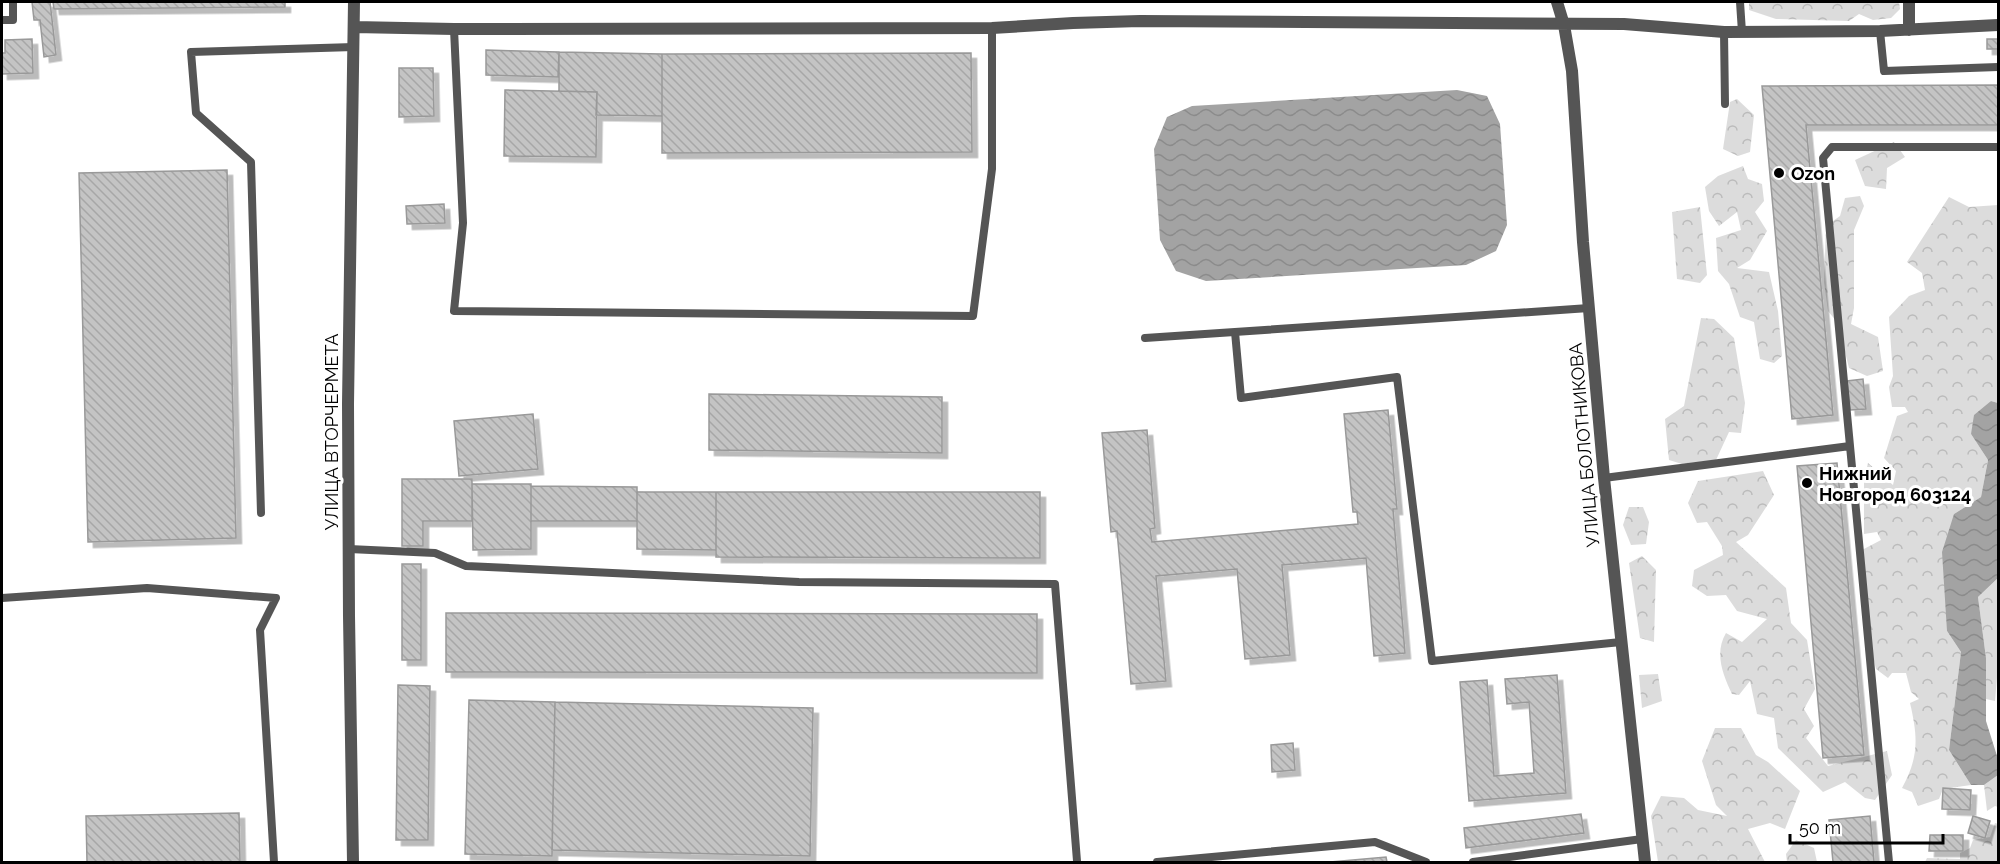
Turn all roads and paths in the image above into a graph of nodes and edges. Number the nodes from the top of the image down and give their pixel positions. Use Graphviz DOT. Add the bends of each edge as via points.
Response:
graph roads {
  1 [pos="13,2"];
  2 [pos="354,2"];
  3 [pos="1557,2"];
  4 [pos="1740,2"];
  5 [pos="1909,2"];
  6 [pos="2,20"];
  7 [pos="1564,25"];
  8 [pos="1998,25"];
  9 [pos="354,27"];
  10 [pos="992,28"];
  11 [pos="454,29"];
  12 [pos="1909,30"];
  13 [pos="1880,31"];
  14 [pos="1724,32"];
  15 [pos="1742,32"];
  16 [pos="354,46"];
  17 [pos="1998,67"];
  18 [pos="1725,104"];
  19 [pos="1998,147"];
  20 [pos="1589,308"];
  21 [pos="1235,332"];
  22 [pos="1145,338"];
  23 [pos="1850,446"];
  24 [pos="1604,478"];
  25 [pos="261,513"];
  26 [pos="349,549"];
  27 [pos="2,598"];
  28 [pos="1621,642"];
  29 [pos="1642,839"];
  30 [pos="1409,859"];
  31 [pos="1077,861"];
  32 [pos="274,862"];
  33 [pos="353,862"];
  34 [pos="1157,862"];
  35 [pos="1426,862"];
  36 [pos="1473,862"];
  37 [pos="1645,862"];
  38 [pos="1889,862"];
  1 -- 6 [label="lane" via="13,20"];
  2 -- 9 [label="street, УЛИЦА ВТОРЧЕРМЕТА"];
  3 -- 7 [label="street, УЛИЦА БОЛОТНИКОВА"];
  4 -- 15 [label="lane"];
  5 -- 12 [label="street"];
  7 -- 10 [label="street" via="1140,21"];
  7 -- 14 [label="street" via="1624,24"];
  7 -- 20 [label="street, УЛИЦА БОЛОТНИКОВА" via="1572,71"];
  8 -- 12 [label="street"];
  9 -- 11 [label="street"];
  9 -- 16 [label="street, УЛИЦА ВТОРЧЕРМЕТА"];
  10 -- 11 [label="street"];
  10 -- 11 [label="lane" via="992,169 973,316 454,311 463,223"];
  12 -- 13 [label="street"];
  13 -- 15 [label="street"];
  13 -- 17 [label="lane" via="1884,71"];
  14 -- 15 [label="street"];
  14 -- 18 [label="lane"];
  16 -- 25 [label="lane" via="191,52 196,113 251,162"];
  16 -- 26 [label="street, УЛИЦА ВТОРЧЕРМЕТА"];
  19 -- 23 [label="lane" via="1832,147 1823,158"];
  20 -- 21 [label="lane"];
  20 -- 24 [label="street, УЛИЦА БОЛОТНИКОВА"];
  21 -- 22 [label="lane"];
  21 -- 28 [label="lane" via="1241,398 1397,377 1432,661"];
  23 -- 24 [label="lane"];
  23 -- 38 [label="lane"];
  24 -- 28 [label="street, УЛИЦА БОЛОТНИКОВА"];
  26 -- 31 [label="lane" via="435,553 466,566 800,582 1055,584"];
  26 -- 33 [label="street, УЛИЦА ВТОРЧЕРМЕТА"];
  27 -- 32 [label="lane" via="147,588 276,598 260,630"];
  28 -- 29 [label="street, УЛИЦА БОЛОТНИКОВА"];
  29 -- 36 [label="lane"];
  29 -- 37 [label="street, УЛИЦА БОЛОТНИКОВА"];
  30 -- 34 [label="lane" via="1375,843"];
  30 -- 35 [label="lane"];
}
